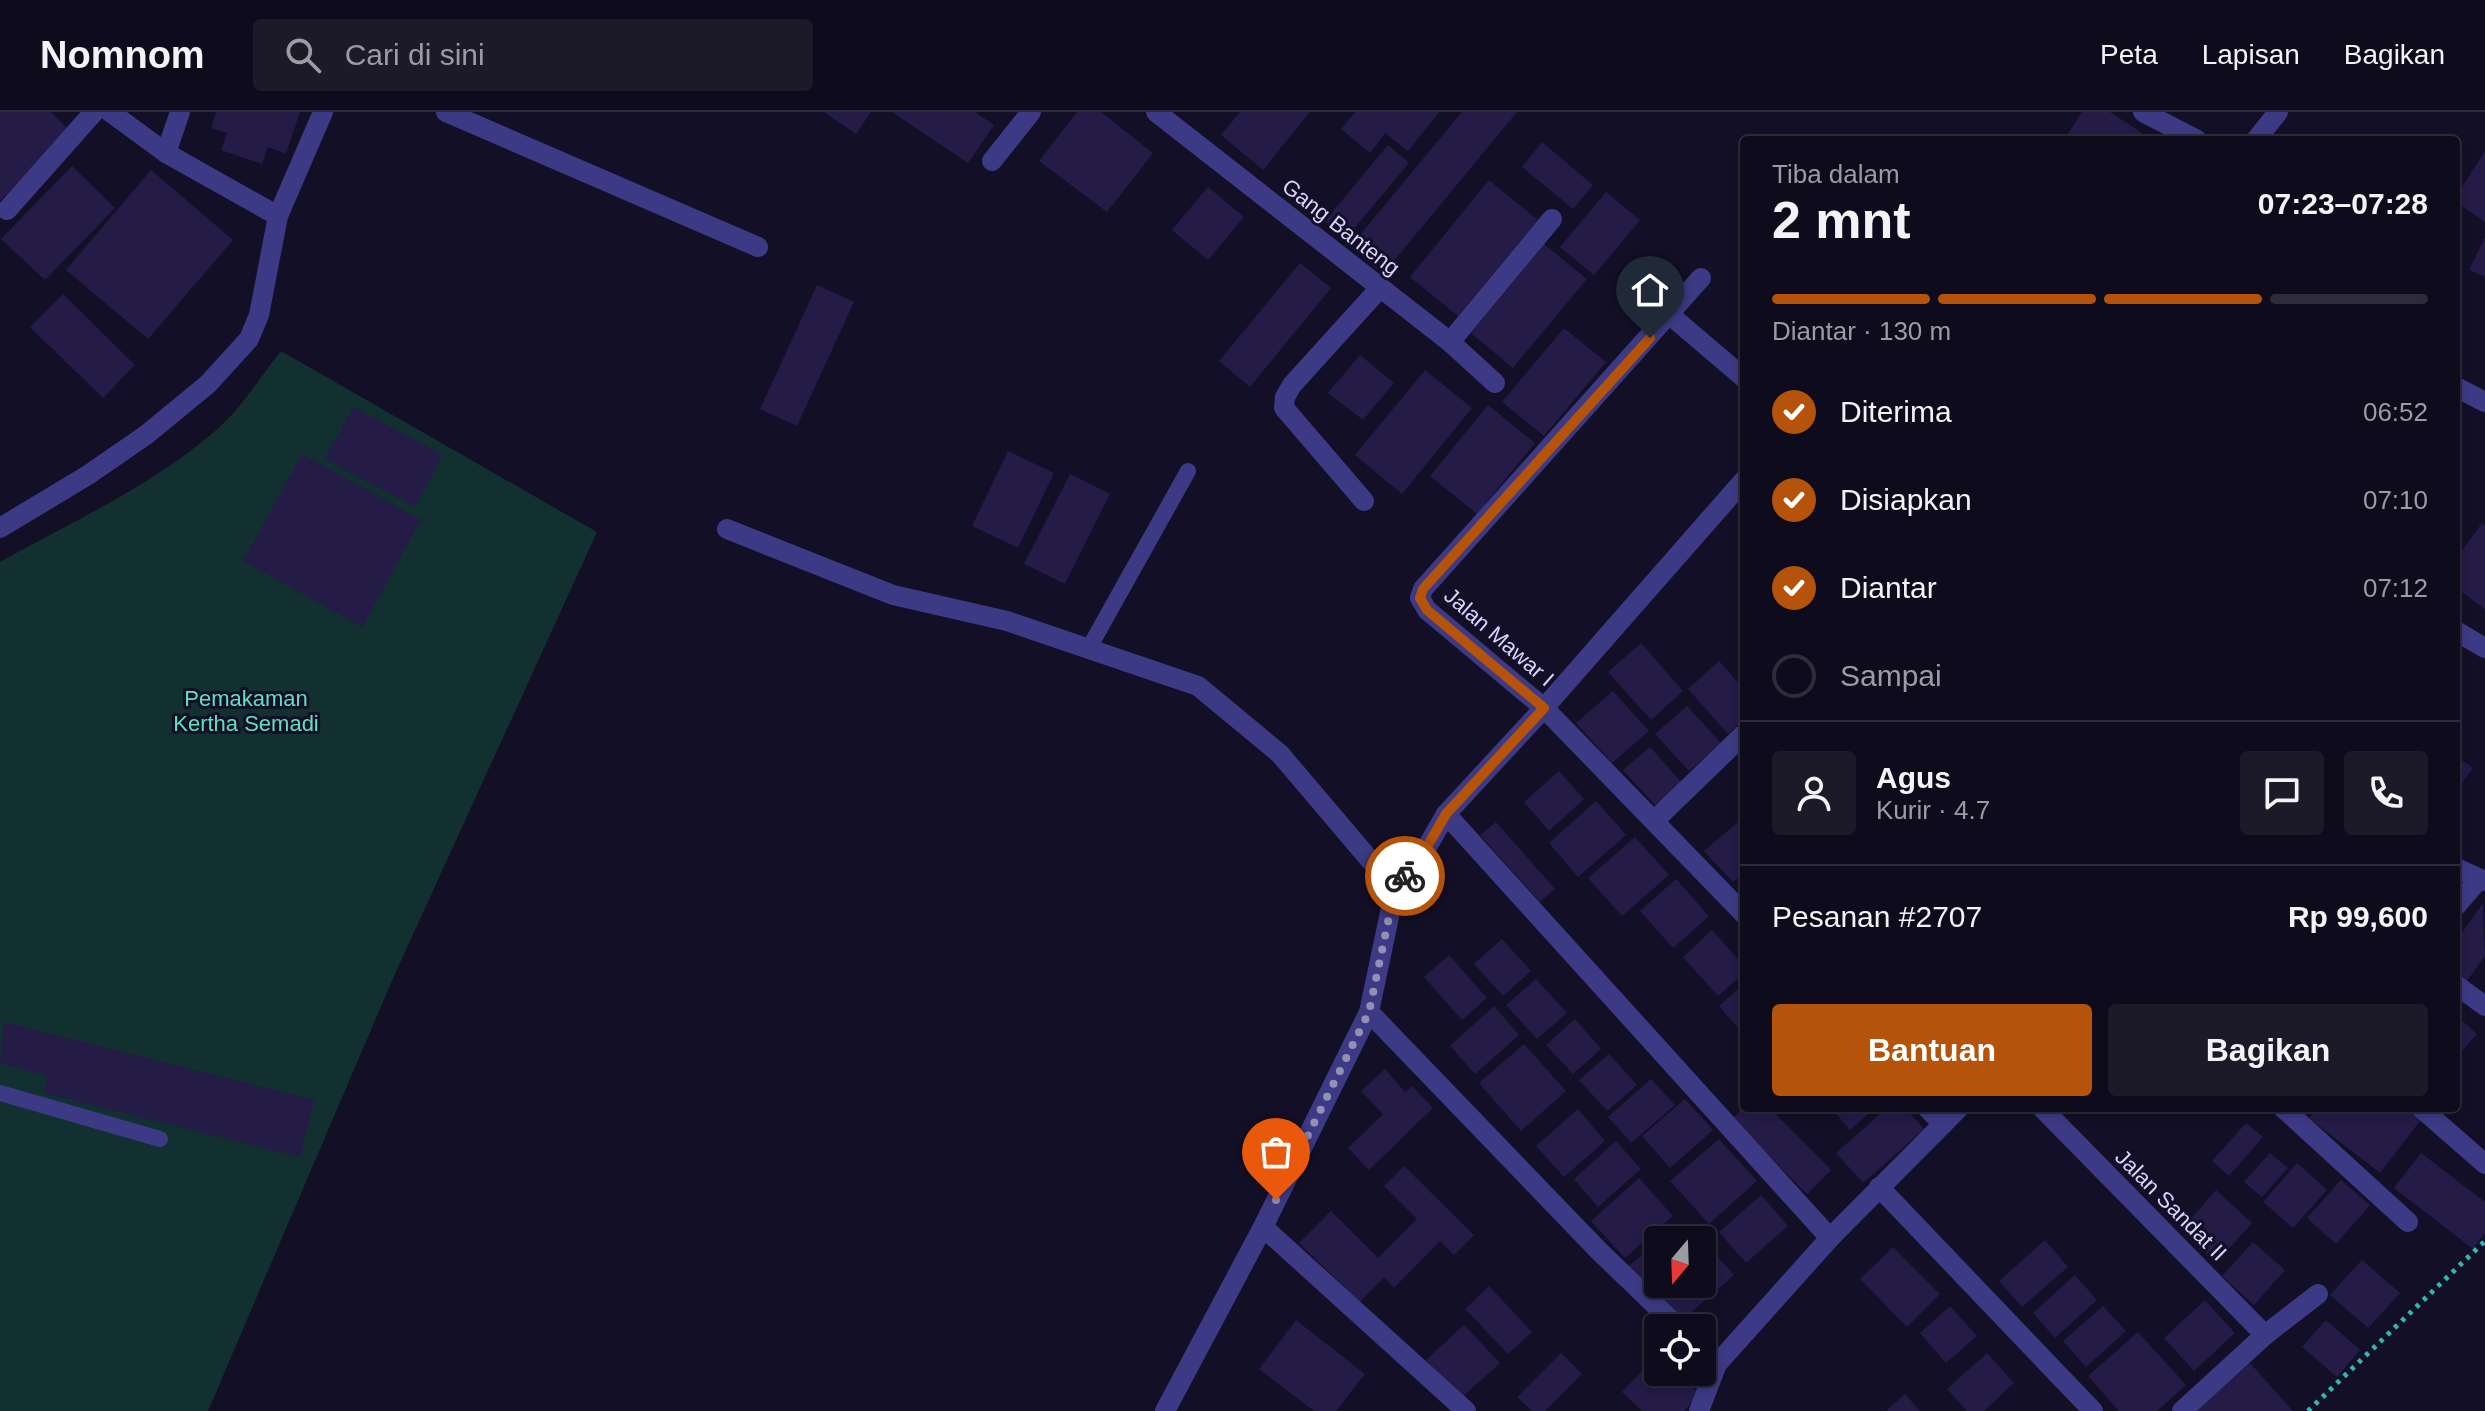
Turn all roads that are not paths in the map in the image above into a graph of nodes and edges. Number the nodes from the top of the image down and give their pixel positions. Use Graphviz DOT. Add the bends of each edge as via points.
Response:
graph roads {
  1 [pos="94,112"];
  2 [pos="110,112"];
  3 [pos="180,112"];
  4 [pos="323,112"];
  5 [pos="446,112"];
  6 [pos="1031,112"];
  7 [pos="1156,112"];
  8 [pos="2143,112"];
  9 [pos="2278,112"];
  10 [pos="2189,136"];
  11 [pos="2259,136"];
  12 [pos="166,153"];
  13 [pos="992,161"];
  14 [pos="7,210"];
  15 [pos="278,216"];
  16 [pos="1552,219"];
  17 [pos="758,247"];
  18 [pos="1701,278"];
  19 [pos="1380,288"];
  20 [pos="1670,315"];
  21 [pos="1450,342"];
  22 [pos="1740,375"];
  23 [pos="1495,383"];
  24 [pos="2460,389"];
  25 [pos="2485,402"];
  26 [pos="1188,471"];
  27 [pos="1740,485"];
  28 [pos="1364,501"];
  29 [pos="0,528"];
  30 [pos="727,529"];
  31 [pos="2460,633"];
  32 [pos="1089,648"];
  33 [pos="2485,648"];
  34 [pos="1544,708"];
  35 [pos="1740,738"];
  36 [pos="1446,814"];
  37 [pos="1655,820"];
  38 [pos="2460,870"];
  39 [pos="2482,880"];
  40 [pos="1396,884"];
  41 [pos="2460,902"];
  42 [pos="1740,910"];
  43 [pos="2460,988"];
  44 [pos="2485,1006"];
  45 [pos="1369,1012"];
  46 [pos="0,1093"];
  47 [pos="1931,1112"];
  48 [pos="1955,1112"];
  49 [pos="2046,1112"];
  50 [pos="2287,1112"];
  51 [pos="2426,1112"];
  52 [pos="1943,1124"];
  53 [pos="160,1139"];
  54 [pos="2485,1164"];
  55 [pos="1879,1187"];
  56 [pos="2408,1222"];
  57 [pos="1263,1227"];
  58 [pos="1830,1238"];
  59 [pos="2318,1294"];
  60 [pos="1664,1314"];
  61 [pos="2265,1335"];
  62 [pos="1716,1350"];
  63 [pos="1704,1386"];
  64 [pos="1165,1411"];
  65 [pos="1466,1411"];
  66 [pos="1699,1411"];
  67 [pos="2093,1411"];
  68 [pos="2182,1411"];
  1 -- 14 [label="street"];
  2 -- 12 [label="street"];
  3 -- 12 [label="street"];
  4 -- 15 [label="street"];
  5 -- 17 [label="street"];
  6 -- 13 [label="street"];
  7 -- 19 [label="street, Gang Banteng"];
  8 -- 10 [label="street"];
  9 -- 11 [label="street"];
  12 -- 15 [label="street"];
  15 -- 29 [label="street" via="259,315 238,353 146,435"];
  16 -- 21 [label="street"];
  18 -- 20 [label="street, Jalan Mawar I"];
  19 -- 21 [label="street, Gang Banteng"];
  19 -- 28 [label="street" via="1292,385 1284,408"];
  20 -- 22 [label="street"];
  20 -- 34 [label="street, Jalan Mawar I" via="1420,598 1427,610"];
  21 -- 23 [label="street, Gang Banteng"];
  24 -- 25 [label="street"];
  26 -- 32 [label="lane"];
  27 -- 34 [label="street"];
  30 -- 32 [label="street" via="893,595 1007,621"];
  31 -- 33 [label="street"];
  32 -- 40 [label="street" via="1198,686 1280,754"];
  34 -- 36 [label="street"];
  34 -- 37 [label="street, Jalan Mawar I"];
  35 -- 37 [label="street"];
  36 -- 40 [label="street" via="1416,866"];
  36 -- 58 [label="street"];
  37 -- 42 [label="street, Jalan Mawar I"];
  38 -- 39 [label="street"];
  39 -- 41 [label="street"];
  40 -- 45 [label="street"];
  43 -- 44 [label="street"];
  45 -- 57 [label="street"];
  45 -- 60 [label="street"];
  46 -- 53 [label="lane"];
  47 -- 52 [label="street"];
  48 -- 52 [label="street"];
  49 -- 61 [label="street, Jalan Sandat II"];
  50 -- 56 [label="street"];
  51 -- 54 [label="street"];
  52 -- 55 [label="street"];
  55 -- 58 [label="street"];
  55 -- 67 [label="street"];
  57 -- 64 [label="street"];
  57 -- 65 [label="street"];
  58 -- 62 [label="street"];
  59 -- 61 [label="street"];
  61 -- 68 [label="street"];
  63 -- 66 [label="street"];
}
